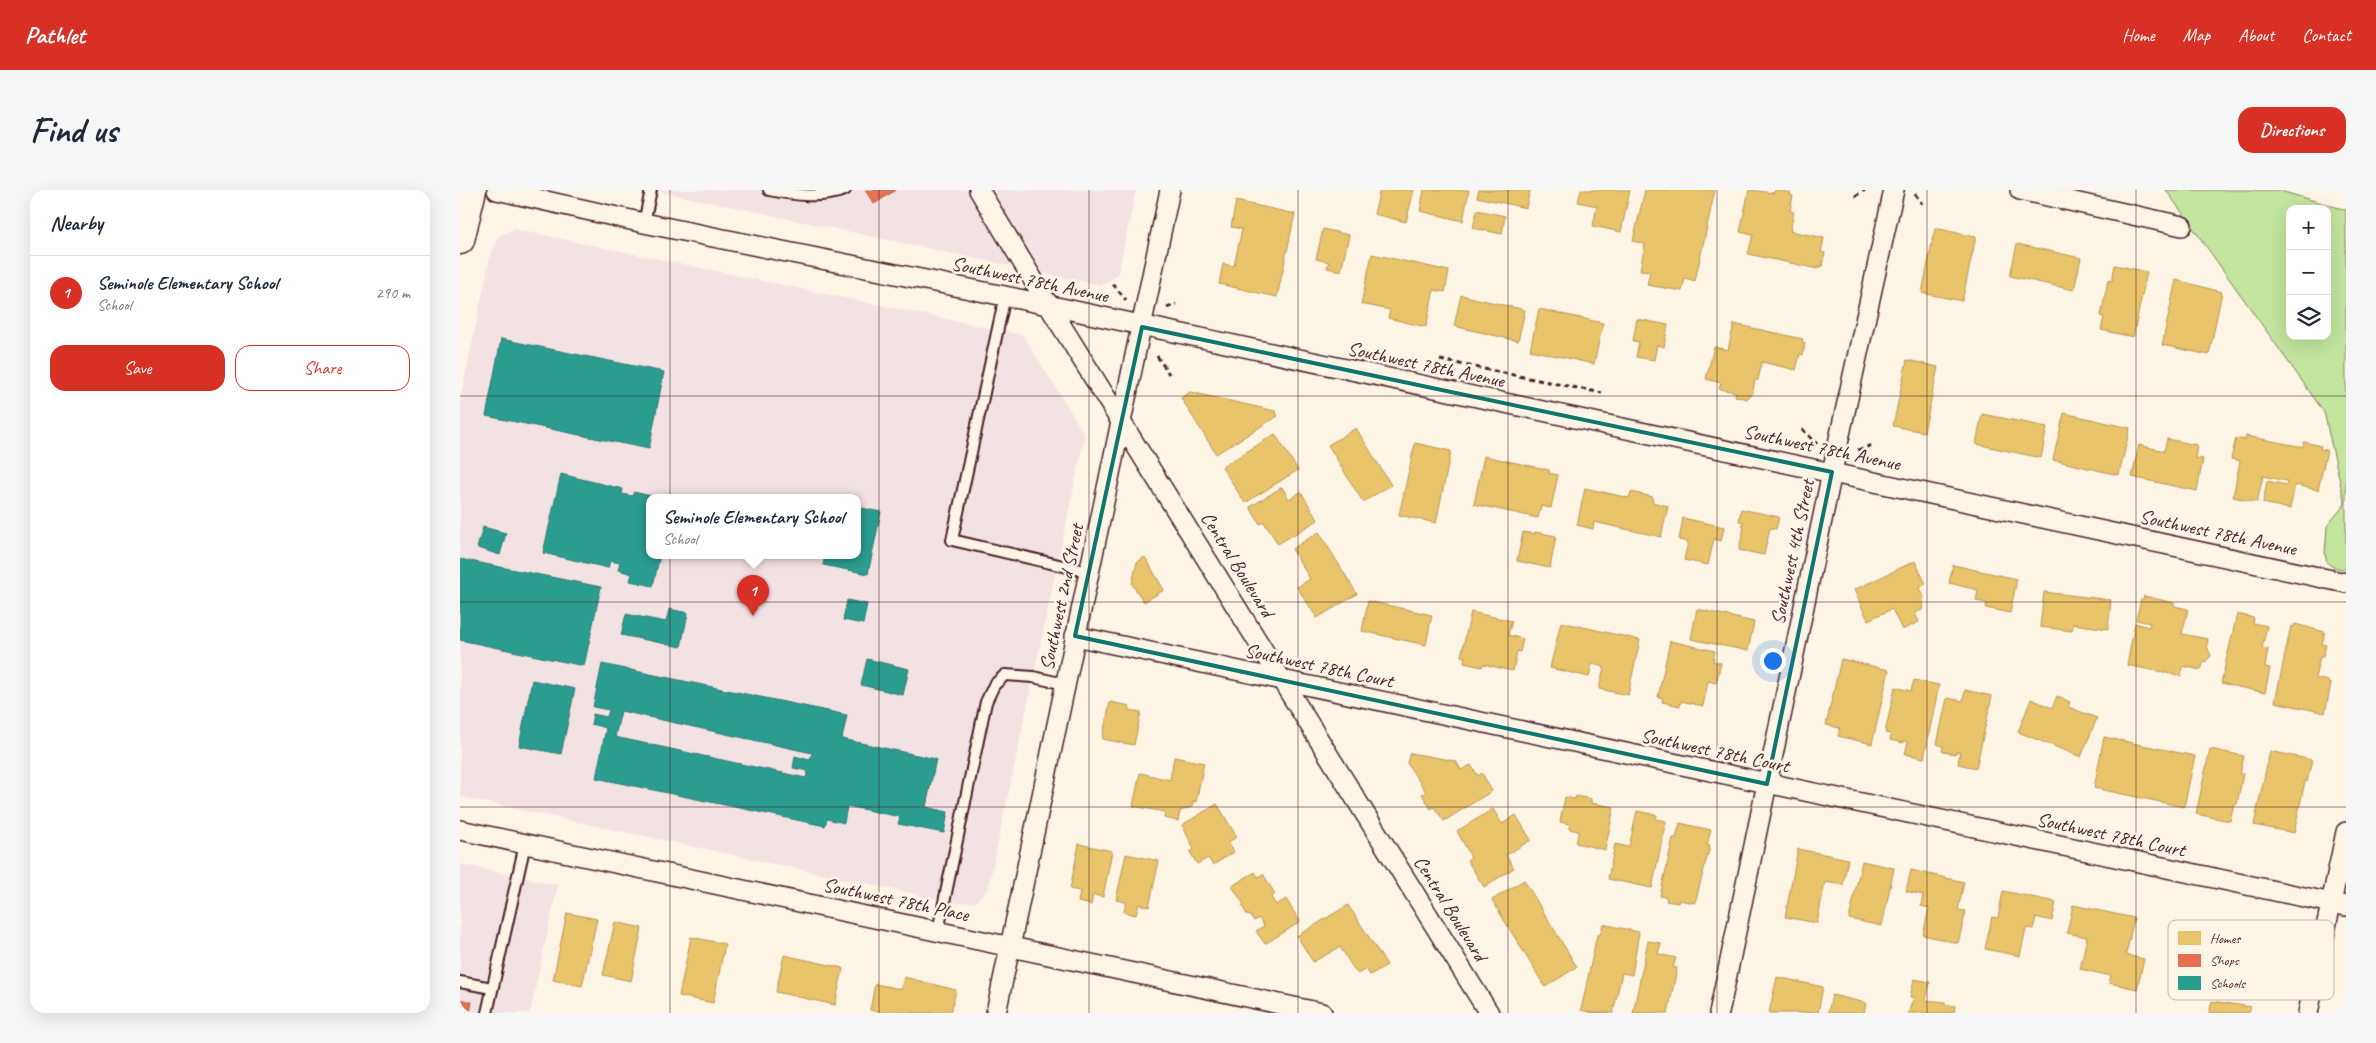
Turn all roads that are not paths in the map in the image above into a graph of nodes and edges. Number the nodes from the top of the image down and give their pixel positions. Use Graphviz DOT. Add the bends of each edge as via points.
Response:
graph roads {
  1 [pos="472,190"];
  2 [pos="496,190"];
  3 [pos="650,190"];
  4 [pos="770,190"];
  5 [pos="845,190"];
  6 [pos="980,190"];
  7 [pos="1170,190"];
  8 [pos="1894,190"];
  9 [pos="2020,190"];
  10 [pos="644,223"];
  11 [pos="2182,226"];
  12 [pos="460,240"];
  13 [pos="1005,296"];
  14 [pos="1049,306"];
  15 [pos="1142,327"];
  16 [pos="1122,422"];
  17 [pos="1832,472"];
  18 [pos="1089,572"];
  19 [pos="2346,583"];
  20 [pos="1075,636"];
  21 [pos="1284,681"];
  22 [pos="1065,684"];
  23 [pos="1767,784"];
  24 [pos="460,830"];
  25 [pos="2346,832"];
  26 [pos="525,844"];
  27 [pos="2338,905"];
  28 [pos="2334,920"];
  29 [pos="938,931"];
  30 [pos="1010,946"];
  31 [pos="460,982"];
  32 [pos="492,988"];
  33 [pos="2312,1000"];
  34 [pos="487,1013"];
  35 [pos="996,1013"];
  36 [pos="1322,1013"];
  37 [pos="1489,1013"];
  38 [pos="1719,1013"];
  39 [pos="2308,1013"];
  1 -- 12 [label="main road"];
  2 -- 10 [label="street, Southwest 78th Avenue"];
  3 -- 10 [label="lane"];
  4 -- 5 [label="lane" via="806,196"];
  6 -- 14 [label="street, Central Boulevard"];
  7 -- 15 [label="street, Southwest 2nd Street"];
  8 -- 17 [label="street, Southwest 4th Street"];
  9 -- 11 [label="street"];
  10 -- 13 [label="street, Southwest 78th Avenue"];
  13 -- 14 [label="street, Southwest 78th Avenue"];
  13 -- 18 [label="lane" via="952,540"];
  14 -- 15 [label="street, Southwest 78th Avenue"];
  14 -- 16 [label="street, Central Boulevard"];
  15 -- 16 [label="street, Southwest 2nd Street"];
  15 -- 17 [label="street, Southwest 78th Avenue"];
  16 -- 18 [label="street, Southwest 2nd Street"];
  16 -- 21 [label="street, Central Boulevard"];
  17 -- 19 [label="street, Southwest 78th Avenue"];
  17 -- 23 [label="street, Southwest 4th Street"];
  18 -- 20 [label="street, Southwest 2nd Street"];
  20 -- 21 [label="street, Southwest 78th Court"];
  20 -- 22 [label="street, Southwest 2nd Street"];
  21 -- 23 [label="street, Southwest 78th Court"];
  21 -- 37 [label="street, Central Boulevard"];
  22 -- 29 [label="lane" via="1005,674 994,685 986,702"];
  22 -- 30 [label="street, Southwest 2nd Street"];
  23 -- 27 [label="street, Southwest 78th Court"];
  23 -- 38 [label="street, Southwest 4th Street"];
  24 -- 26 [label="street, Southwest 78th Place"];
  25 -- 27 [label="street"];
  26 -- 29 [label="street, Southwest 78th Place"];
  26 -- 32 [label="lane"];
  27 -- 28 [label="street"];
  29 -- 30 [label="street, Southwest 78th Place"];
  30 -- 35 [label="street, Southwest 2nd Street"];
  30 -- 36 [label="street, Southwest 78th Place"];
  31 -- 32 [label="lane"];
  32 -- 34 [label="lane"];
  33 -- 39 [label="street"];
}
